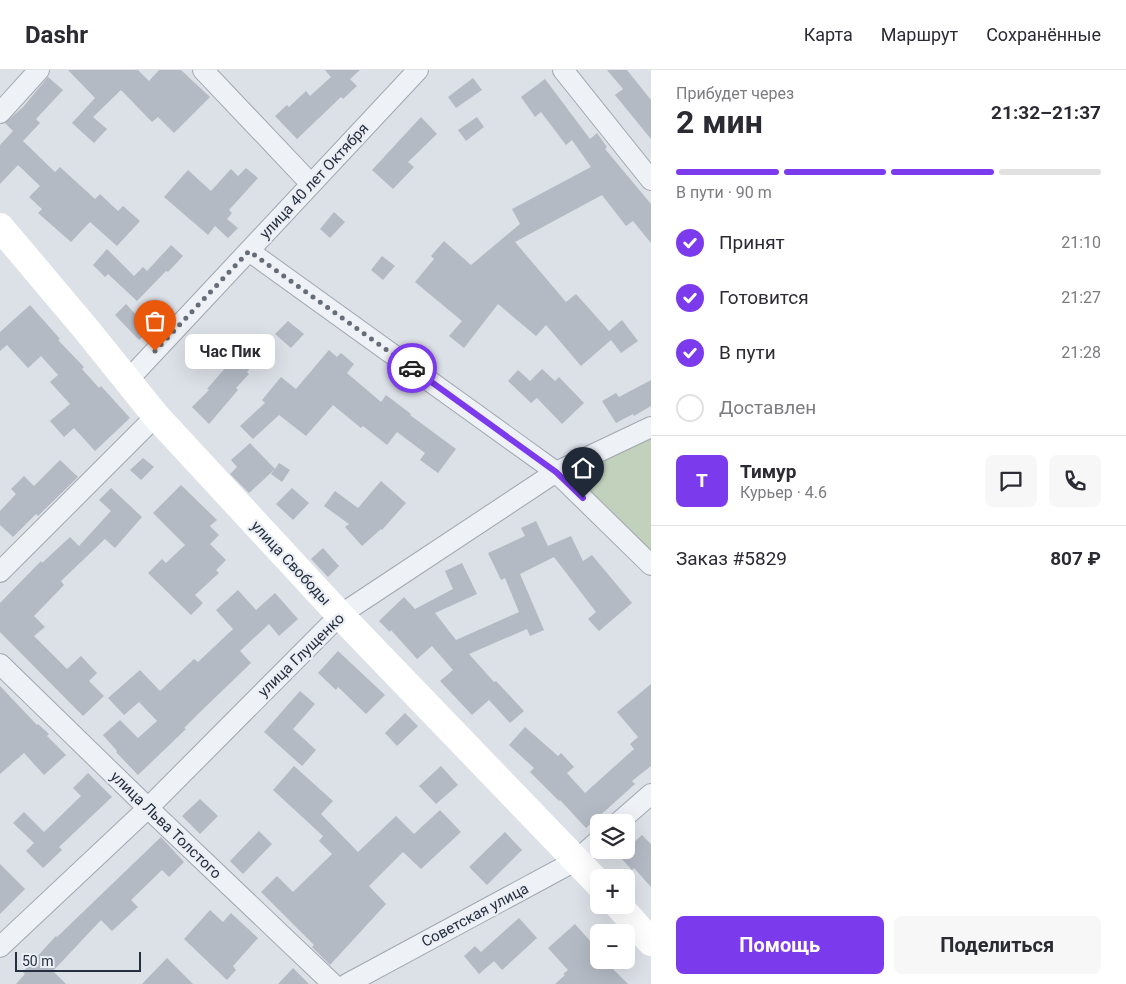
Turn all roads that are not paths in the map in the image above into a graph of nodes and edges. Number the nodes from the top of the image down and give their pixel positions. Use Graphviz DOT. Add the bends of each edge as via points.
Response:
graph roads {
  1 [pos="39,70"];
  2 [pos="203,70"];
  3 [pos="418,70"];
  4 [pos="562,70"];
  5 [pos="0,113"];
  6 [pos="651,180"];
  7 [pos="312,184"];
  8 [pos="0,227"];
  9 [pos="249,251"];
  10 [pos="128,380"];
  11 [pos="156,416"];
  12 [pos="651,426"];
  13 [pos="556,472"];
  14 [pos="651,565"];
  15 [pos="0,572"];
  16 [pos="340,615"];
  17 [pos="0,664"];
  18 [pos="651,794"];
  19 [pos="148,808"];
  20 [pos="628,814"];
  21 [pos="590,848"];
  22 [pos="577,860"];
  23 [pos="590,874"];
  24 [pos="626,914"];
  25 [pos="651,942"];
  26 [pos="0,947"];
  27 [pos="333,984"];
  28 [pos="347,984"];
  1 -- 5 [label="street"];
  2 -- 7 [label="street"];
  3 -- 7 [label="street, улица 40 лет Октября"];
  4 -- 6 [label="street"];
  7 -- 9 [label="street, улица 40 лет Октября"];
  8 -- 10 [label="street, улица Свободы"];
  9 -- 10 [label="street, улица 40 лет Октября"];
  9 -- 13 [label="street"];
  10 -- 11 [label="street, улица Свободы"];
  11 -- 15 [label="street"];
  11 -- 16 [label="street, улица Свободы"];
  12 -- 13 [label="street, улица Глущенко"];
  13 -- 14 [label="street"];
  13 -- 16 [label="street, улица Глущенко"];
  16 -- 19 [label="street, улица Глущенко"];
  16 -- 22 [label="street, улица Свободы"];
  17 -- 19 [label="street, улица Льва Толстого"];
  18 -- 20 [label="street"];
  19 -- 26 [label="street, улица Глущенко"];
  19 -- 27 [label="street, улица Льва Толстого"];
  21 -- 22 [label="street, Советская улица"];
  22 -- 23 [label="street, улица Свободы"];
  22 -- 28 [label="street, Советская улица"];
  24 -- 25 [label="street"];
}
